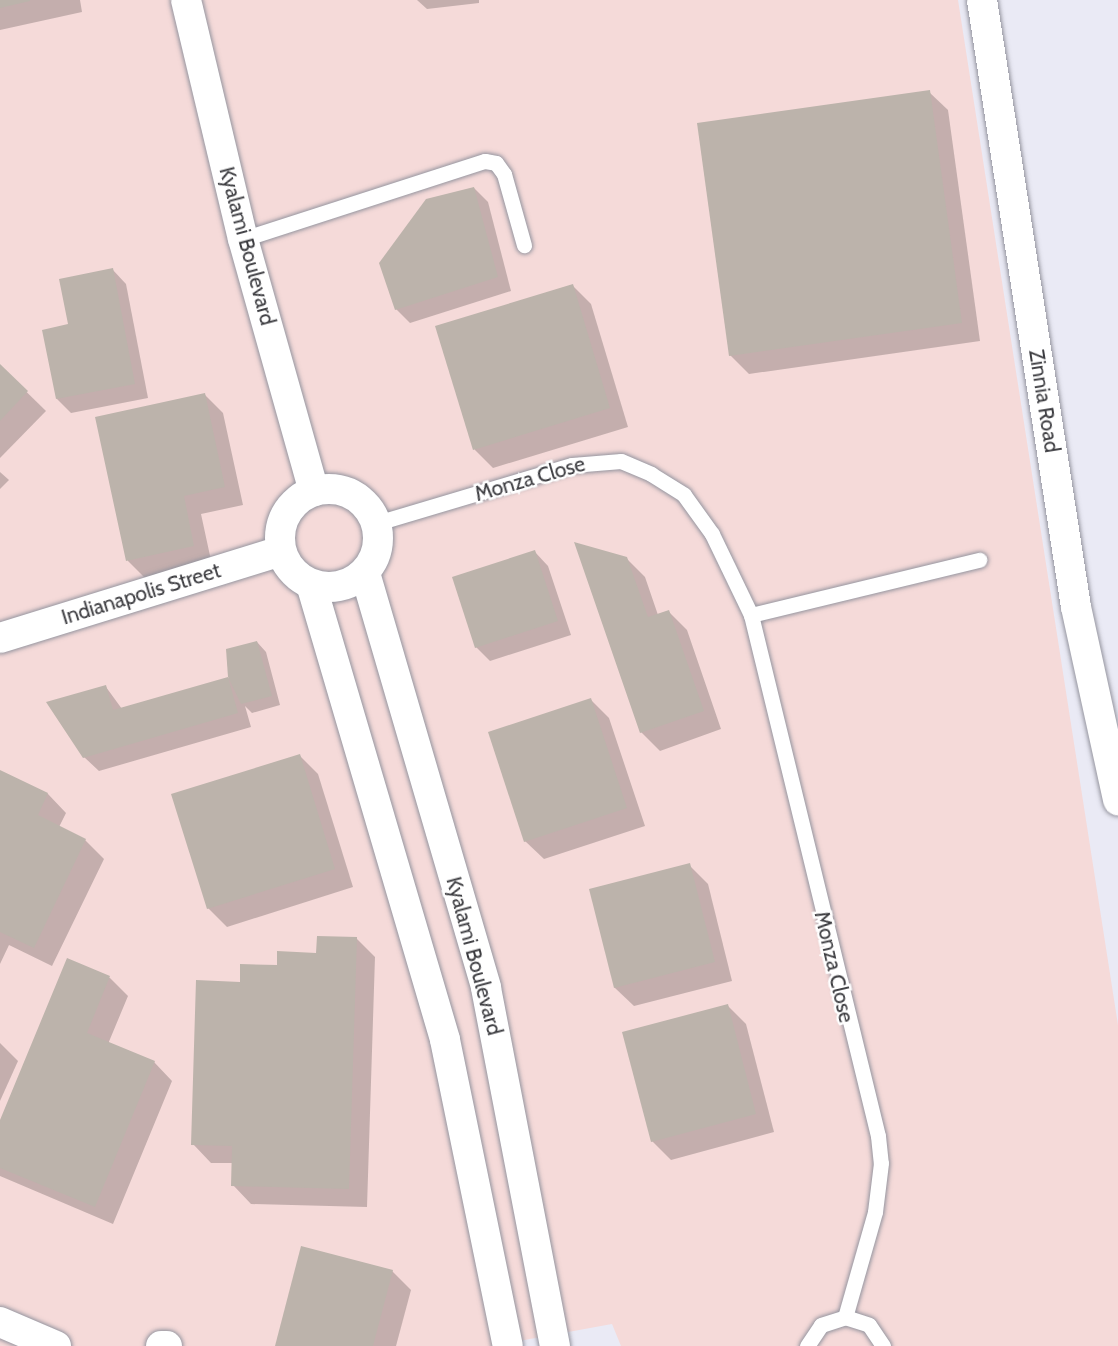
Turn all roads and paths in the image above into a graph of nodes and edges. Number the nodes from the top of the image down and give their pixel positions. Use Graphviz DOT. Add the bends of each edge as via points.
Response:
graph roads {
  1 [pos="186,0"];
  2 [pos="982,0"];
  3 [pos="243,239"];
  4 [pos="524,245"];
  5 [pos="314,491"];
  6 [pos="377,523"];
  7 [pos="281,550"];
  8 [pos="979,561"];
  9 [pos="365,573"];
  10 [pos="310,584"];
  11 [pos="751,615"];
  12 [pos="0,638"];
  13 [pos="1118,800"];
  14 [pos="845,1317"];
  15 [pos="0,1322"];
  16 [pos="56,1346"];
  17 [pos="160,1346"];
  18 [pos="167,1346"];
  19 [pos="508,1346"];
  20 [pos="555,1346"];
  21 [pos="807,1346"];
  22 [pos="883,1346"];
  1 -- 3 [label="street, Kyalami Boulevard"];
  2 -- 13 [label="street, Zinnia Road" via="1076,607"];
  3 -- 4 [label="lane" via="484,161 496,163 504,174"];
  3 -- 5 [label="street, Kyalami Boulevard"];
  5 -- 6 [label="street" via="330,489 359,498"];
  5 -- 7 [label="street" via="290,508 280,536"];
  6 -- 9 [label="street" via="377,550"];
  6 -- 11 [label="lane, Monza Close" via="573,465 621,461 684,495 711,534"];
  7 -- 10 [label="street" via="298,576"];
  7 -- 12 [label="street, Indianapolis Street"];
  8 -- 11 [label="lane"];
  9 -- 10 [label="street" via="339,587"];
  9 -- 20 [label="street, Kyalami Boulevard" via="486,988"];
  10 -- 19 [label="street" via="445,1040"];
  11 -- 14 [label="lane, Monza Close" via="880,1154 875,1212"];
  14 -- 21 [label="lane" via="821,1325"];
  14 -- 22 [label="lane" via="869,1325"];
  15 -- 16 [label="street"];
  17 -- 18 [label="street"];
}
